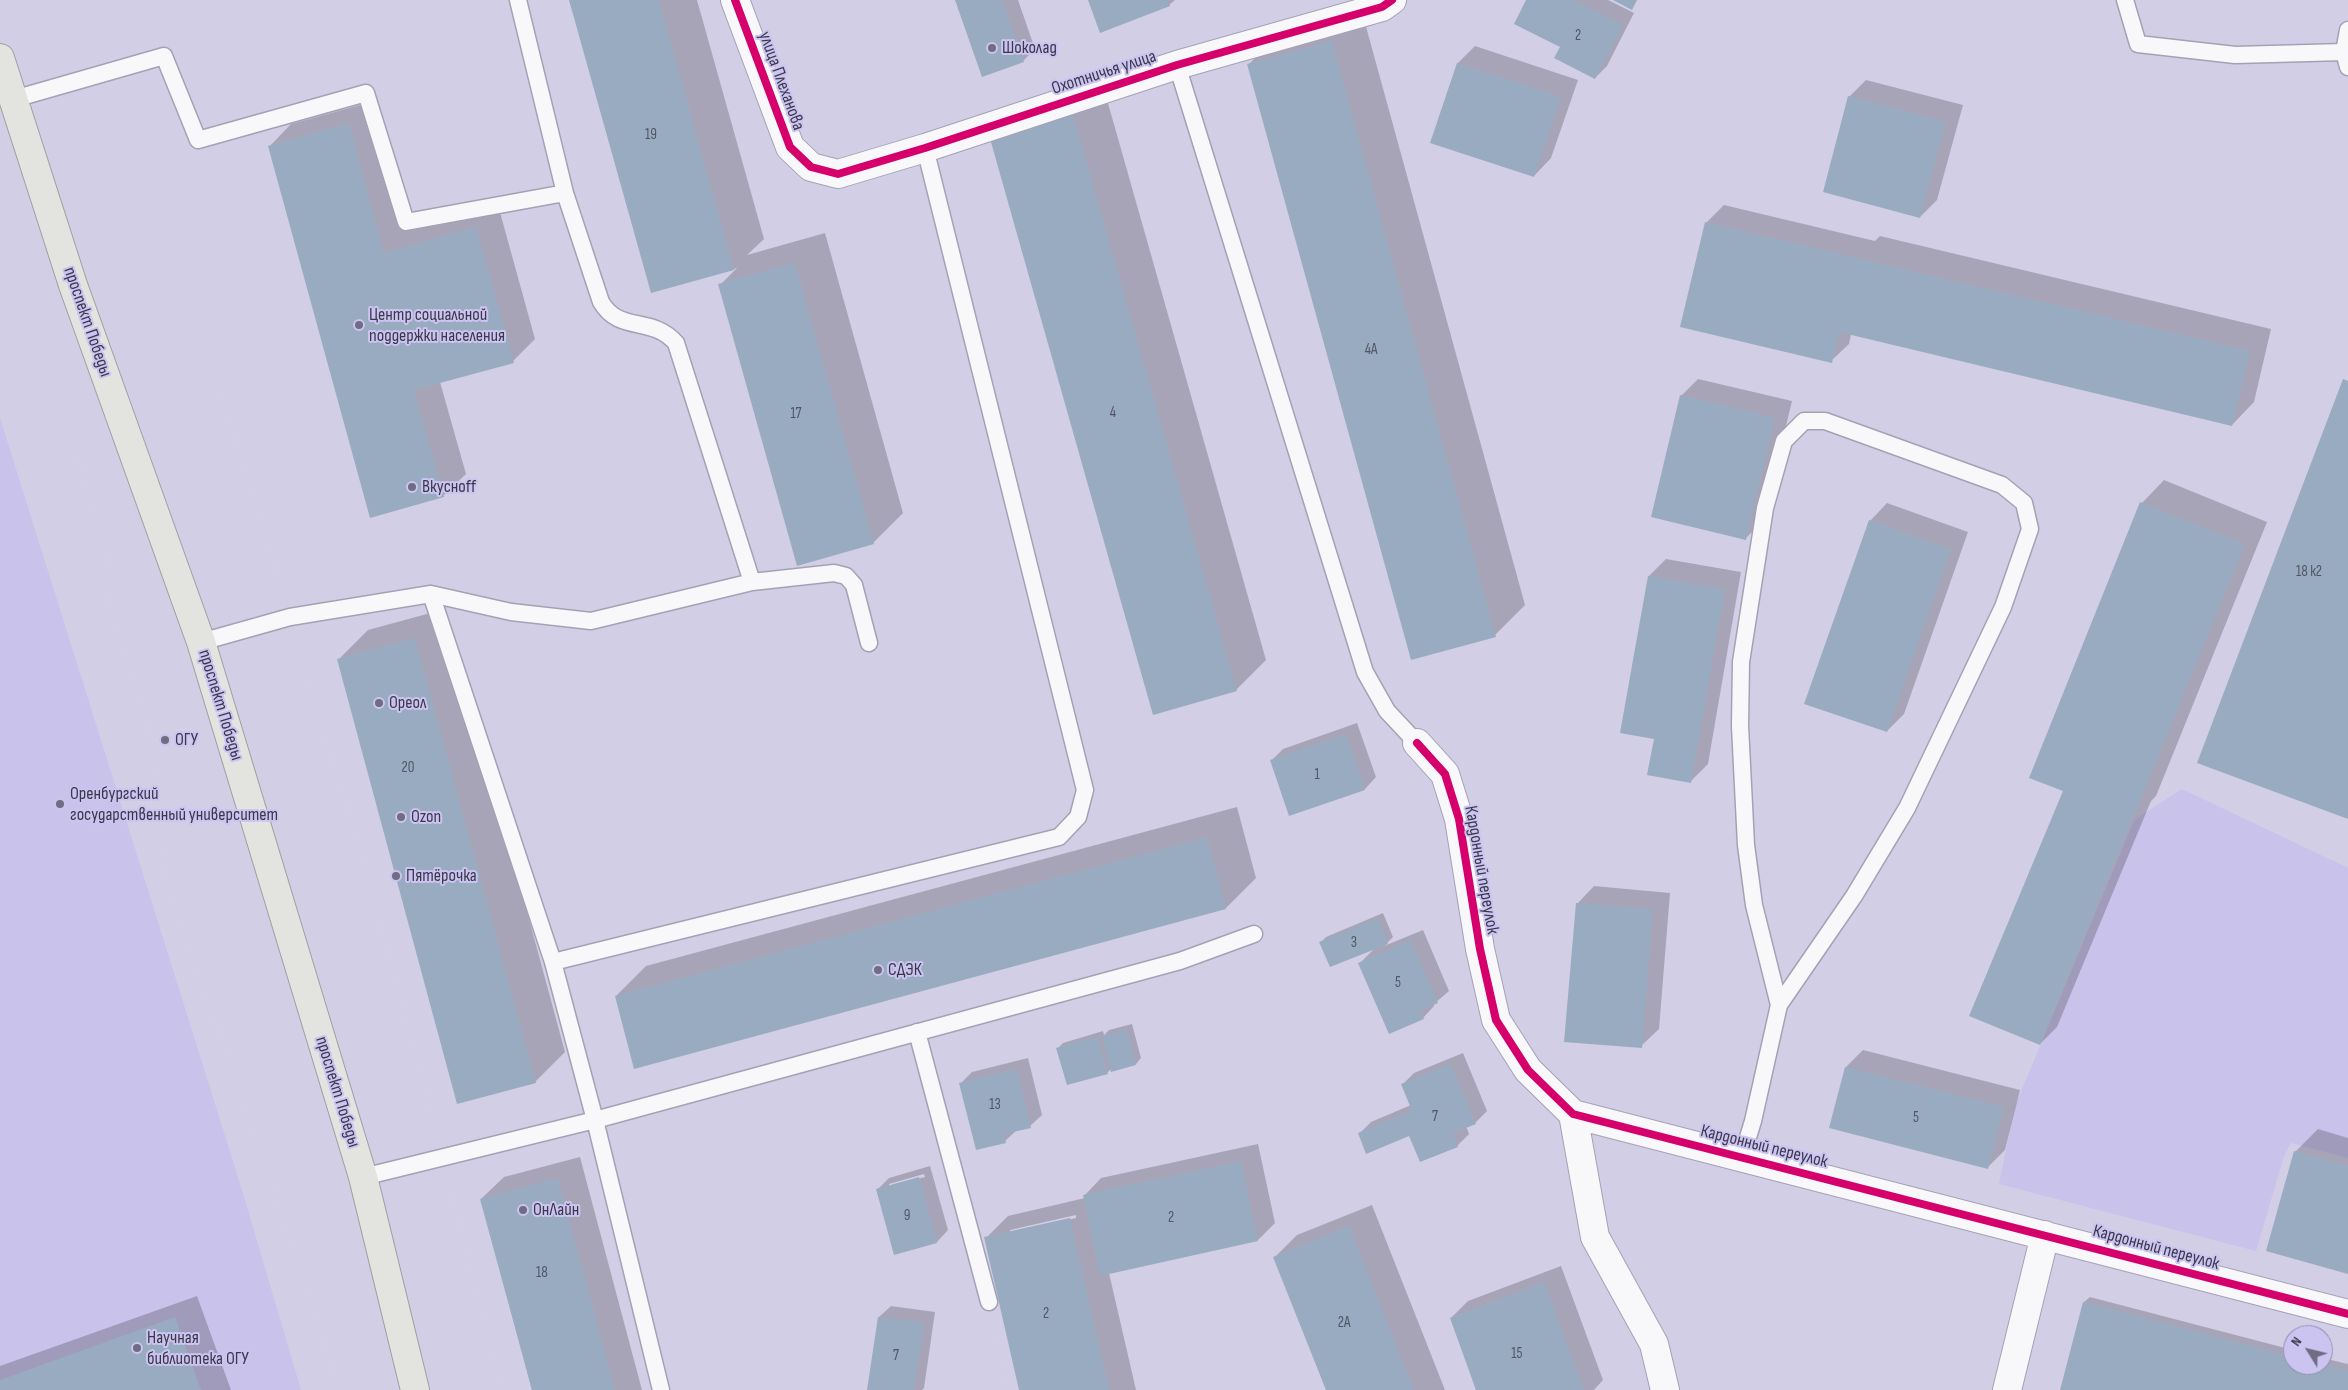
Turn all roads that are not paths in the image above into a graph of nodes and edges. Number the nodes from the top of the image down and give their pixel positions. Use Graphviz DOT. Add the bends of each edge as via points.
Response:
graph roads {
  1 [pos="518,0"];
  2 [pos="735,0"];
  3 [pos="2126,0"];
  4 [pos="1385,2"];
  5 [pos="2348,30"];
  6 [pos="0,58"];
  7 [pos="2346,60"];
  8 [pos="1177,64"];
  9 [pos="14,99"];
  10 [pos="925,148"];
  11 [pos="838,174"];
  12 [pos="565,193"];
  13 [pos="752,582"];
  14 [pos="431,594"];
  15 [pos="201,642"];
  16 [pos="869,642"];
  17 [pos="1417,743"];
  18 [pos="1254,934"];
  19 [pos="552,962"];
  20 [pos="1779,1005"];
  21 [pos="917,1032"];
  22 [pos="1573,1114"];
  23 [pos="595,1120"];
  24 [pos="1742,1156"];
  25 [pos="363,1177"];
  26 [pos="2045,1235"];
  27 [pos="989,1302"];
  28 [pos="2348,1314"];
  29 [pos="415,1390"];
  30 [pos="661,1390"];
  31 [pos="1665,1390"];
  32 [pos="2007,1390"];
  1 -- 12 [label="lane"];
  2 -- 11 [label="street, улица Плеханова" via="790,148 811,167"];
  3 -- 7 [label="lane" via="2138,44 2235,55"];
  4 -- 8 [label="street, Охотничья улица"];
  5 -- 7 [label="lane"];
  6 -- 9 [label="main road, проспект Победы"];
  8 -- 10 [label="street, Охотничья улица"];
  8 -- 17 [label="lane" via="1364,672 1388,711"];
  9 -- 12 [label="lane" via="164,56 198,140 366,93 406,222"];
  9 -- 15 [label="main road, проспект Победы" via="73,286"];
  10 -- 11 [label="street, Охотничья улица"];
  10 -- 19 [label="lane" via="1085,790 1078,817 1059,837"];
  12 -- 13 [label="lane" via="601,302 608,313 618,320 658,328 676,344"];
  13 -- 14 [label="lane" via="591,621 511,612"];
  13 -- 16 [label="lane" via="834,573 846,576 854,585"];
  14 -- 15 [label="lane" via="290,617"];
  14 -- 19 [label="lane"];
  15 -- 25 [label="main road, проспект Победы"];
  17 -- 22 [label="street, Кардонный переулок" via="1445,774 1460,819 1480,950 1496,1020 1528,1070"];
  18 -- 21 [label="lane" via="1180,961"];
  19 -- 23 [label="lane"];
  20 -- 20 [label="lane" via="1754,904 1746,845 1740,662 1765,508 1784,441 1804,421 1825,421 2002,485 2024,503 2030,529 2003,607 1907,808 1854,896"];
  20 -- 24 [label="lane"];
  21 -- 23 [label="lane"];
  21 -- 27 [label="lane"];
  22 -- 24 [label="street, Кардонный переулок"];
  22 -- 31 [label="street" via="1595,1237 1654,1344"];
  23 -- 25 [label="lane"];
  23 -- 30 [label="lane"];
  24 -- 26 [label="street, Кардонный переулок"];
  25 -- 29 [label="main road, проспект Победы"];
  26 -- 28 [label="street, Кардонный переулок"];
  26 -- 32 [label="street"];
}
